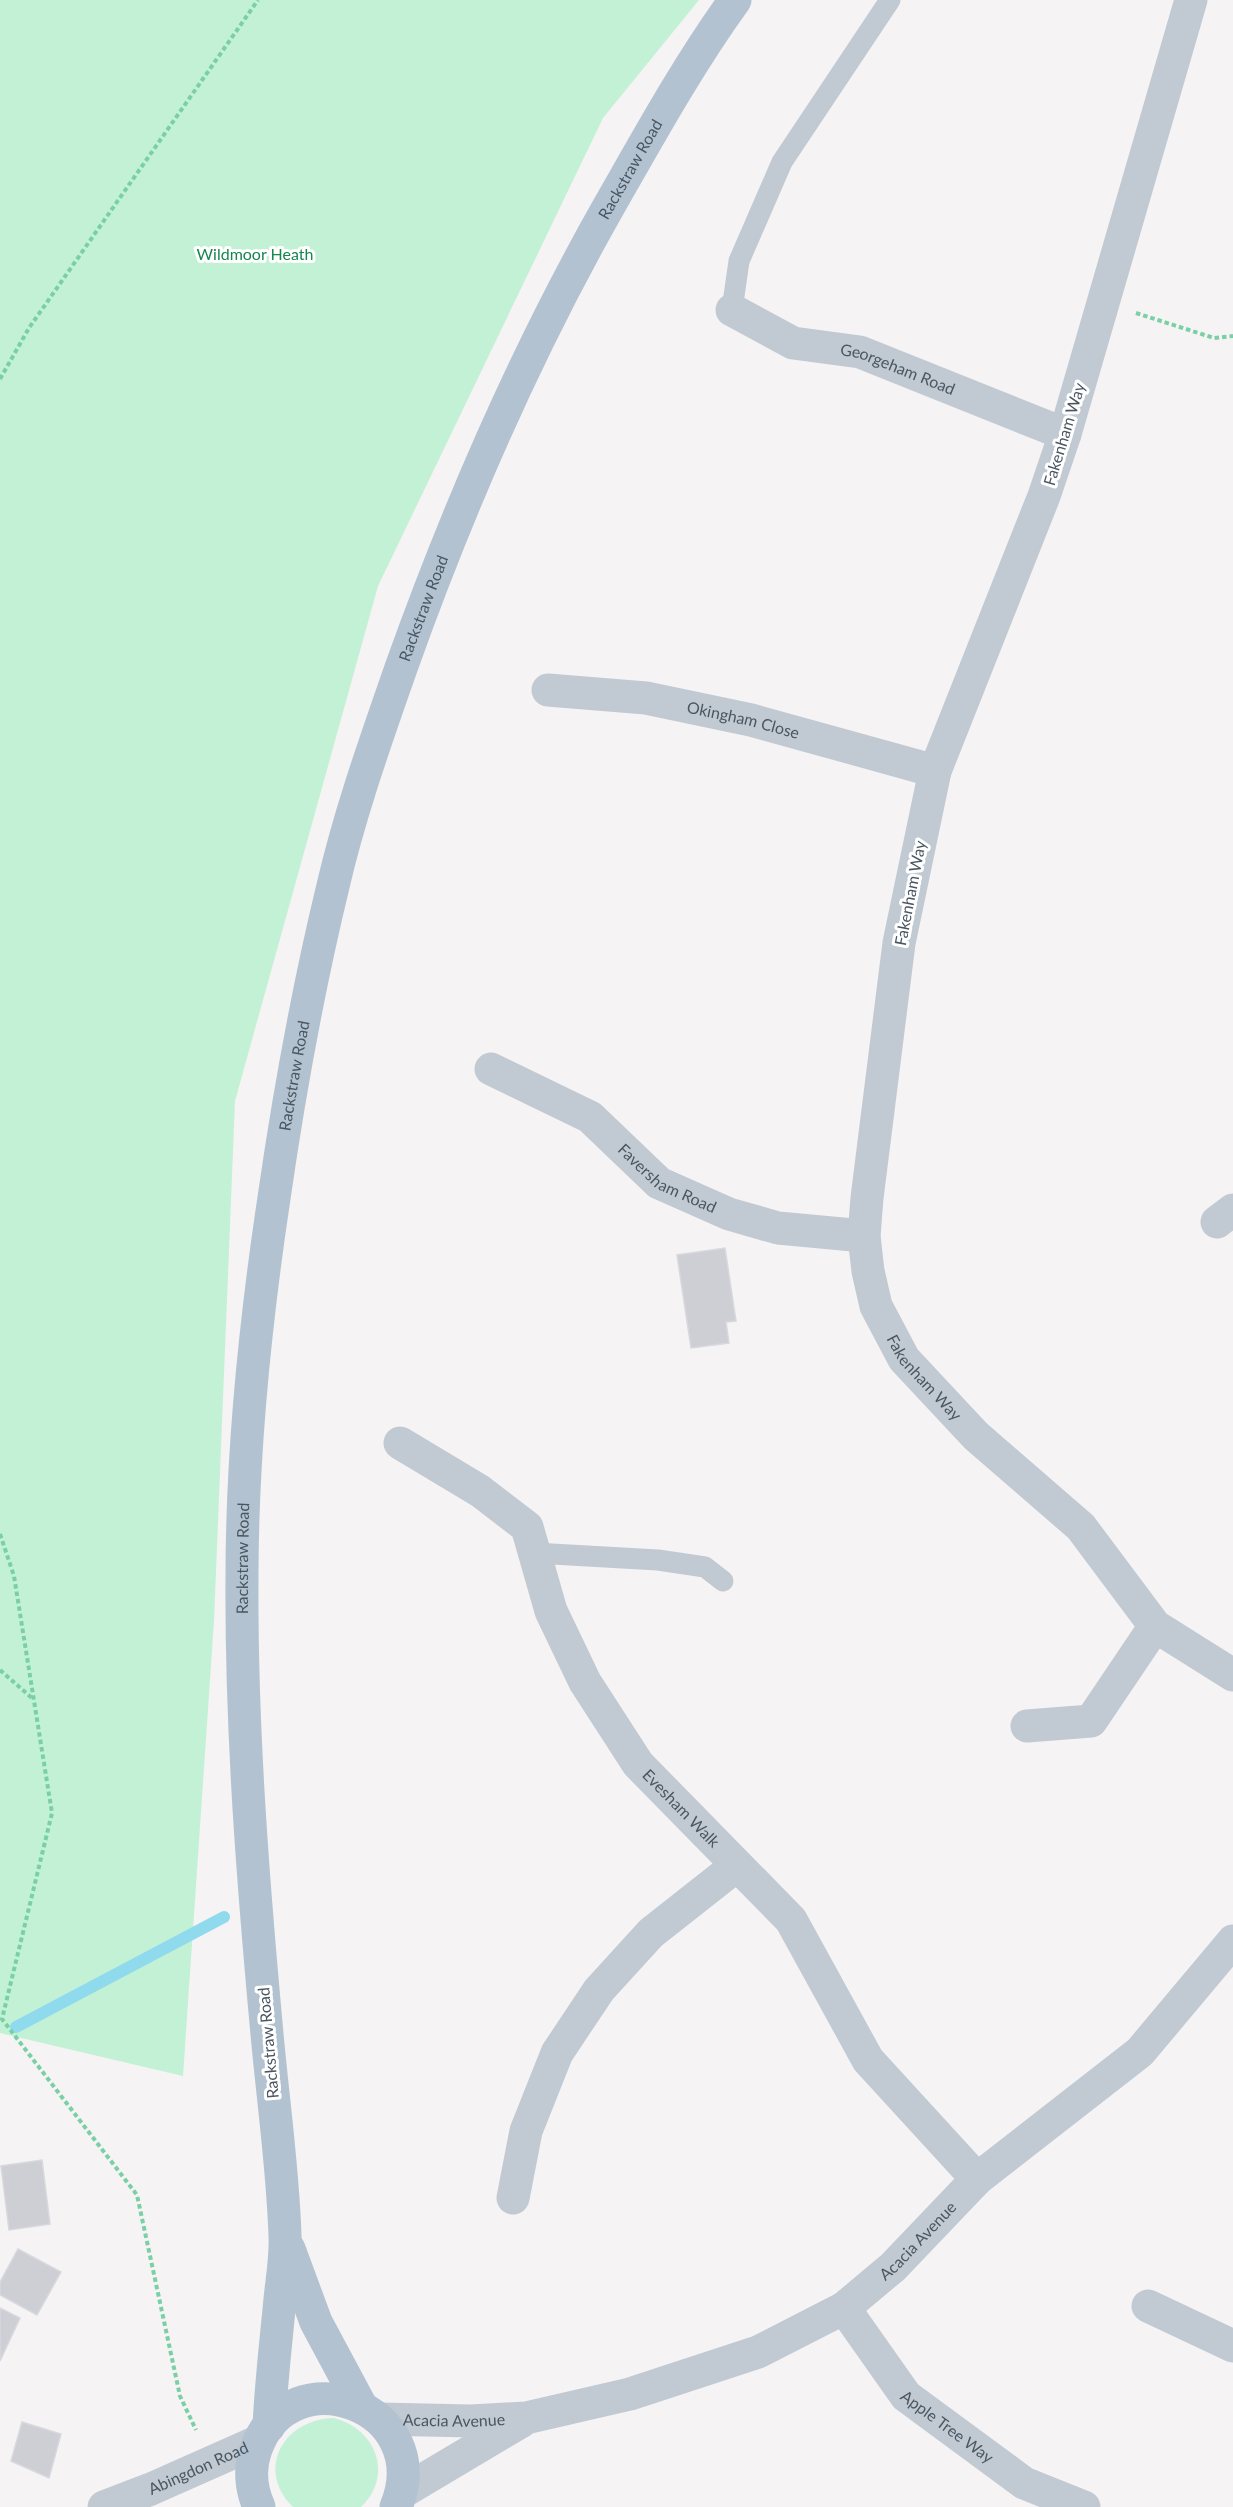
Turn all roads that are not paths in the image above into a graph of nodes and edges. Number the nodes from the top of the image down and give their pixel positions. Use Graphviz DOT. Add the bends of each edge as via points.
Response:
graph roads {
  1 [pos="735,0"];
  2 [pos="890,0"];
  3 [pos="1191,0"];
  4 [pos="732,310"];
  5 [pos="1065,434"];
  6 [pos="548,690"];
  7 [pos="935,771"];
  8 [pos="491,1069"];
  9 [pos="864,1236"];
  10 [pos="400,1443"];
  11 [pos="534,1553"];
  12 [pos="723,1581"];
  13 [pos="1155,1626"];
  14 [pos="1233,1675"];
  15 [pos="1027,1726"];
  16 [pos="736,1866"];
  17 [pos="1228,1958"];
  18 [pos="977,2179"];
  19 [pos="513,2198"];
  20 [pos="286,2241"];
  21 [pos="1148,2306"];
  22 [pos="844,2308"];
  23 [pos="1233,2346"];
  24 [pos="370,2412"];
  25 [pos="526,2418"];
  26 [pos="264,2434"];
  27 [pos="1019,2495"];
  28 [pos="398,2500"];
  29 [pos="104,2507"];
  30 [pos="259,2507"];
  31 [pos="1084,2507"];
  1 -- 20 [label="main road, Rackstraw Road" via="582,254 502,411 460,510 374,746 333,884 315,972 283,1140 250,1378 242,1578 248,1787"];
  2 -- 4 [label="lane" via="782,162 739,261"];
  3 -- 5 [label="street, Fakenham Way"];
  4 -- 5 [label="street, Georgeham Road" via="793,343 860,352"];
  5 -- 7 [label="street, Fakenham Way"];
  6 -- 7 [label="street, Okingham Close" via="646,698 751,720"];
  7 -- 9 [label="street, Fakenham Way" via="899,943"];
  8 -- 9 [label="street, Faversham Road" via="590,1117 659,1183 729,1214 778,1228"];
  9 -- 13 [label="street, Fakenham Way" via="876,1306 904,1359 976,1436 1082,1527"];
  10 -- 11 [label="street, Evesham Walk" via="480,1491 527,1527"];
  11 -- 12 [label="lane" via="658,1560 705,1567"];
  11 -- 16 [label="street, Evesham Walk" via="551,1611 585,1682 639,1764"];
  13 -- 14 [label="street, Fakenham Way"];
  13 -- 15 [label="street" via="1091,1721"];
  16 -- 18 [label="street, Evesham Walk" via="791,1920 868,2060"];
  16 -- 19 [label="street" via="651,1933 599,1990 557,2054 526,2131"];
  17 -- 18 [label="street, Acacia Avenue" via="1140,2052"];
  18 -- 22 [label="street, Acacia Avenue" via="893,2267"];
  20 -- 24 [label="main road, Rackstraw Road" via="316,2322"];
  20 -- 26 [label="main road, Rackstraw Road"];
  21 -- 23 [label="street"];
  22 -- 25 [label="street, Acacia Avenue" via="758,2352 630,2394"];
  22 -- 27 [label="street, Apple Tree Way" via="906,2396"];
  24 -- 25 [label="street, Acacia Avenue" via="460,2421"];
  24 -- 26 [label="main road" via="333,2398 304,2402 279,2416"];
  24 -- 28 [label="main road, Rackstraw Road" via="389,2429 400,2453 403,2466"];
  25 -- 28 [label="street, Acacia Avenue"];
  26 -- 29 [label="street, Abingdon Road"];
  26 -- 30 [label="main road, Rackstraw Road" via="253,2460 252,2479"];
  27 -- 31 [label="street, Apple Tree Way"];
}
